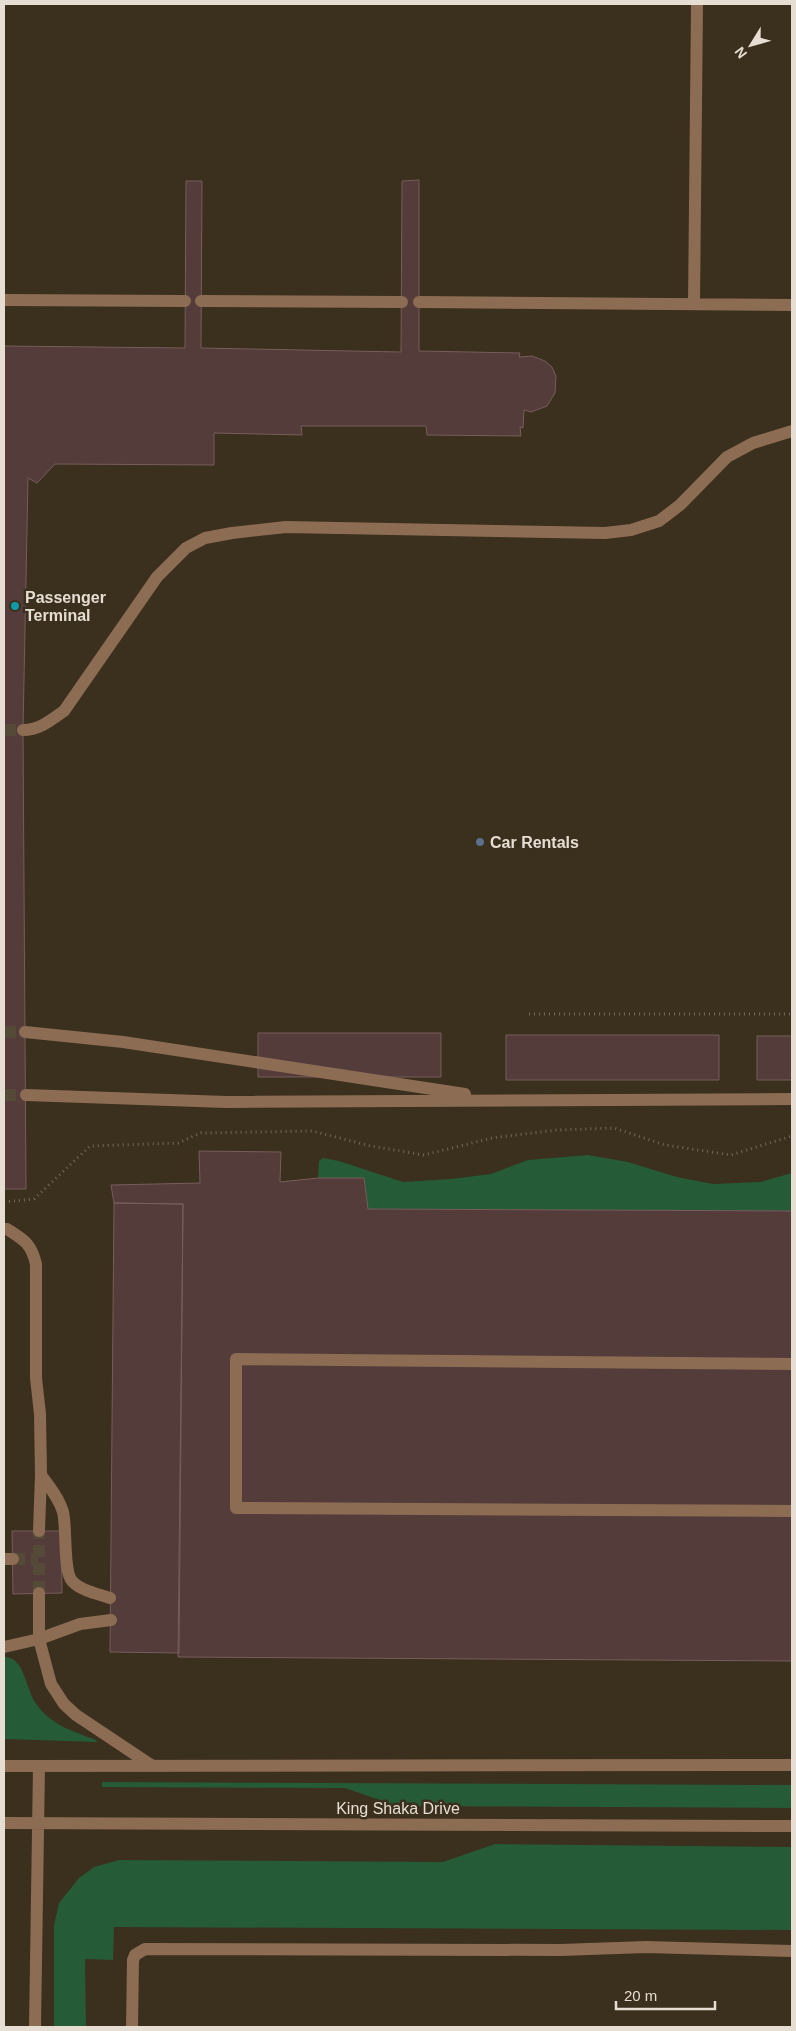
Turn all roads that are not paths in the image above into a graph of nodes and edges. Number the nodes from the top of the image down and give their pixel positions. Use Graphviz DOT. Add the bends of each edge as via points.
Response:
graph roads {
  1 [pos="697,4"];
  2 [pos="4,300"];
  3 [pos="185,301"];
  4 [pos="201,301"];
  5 [pos="402,302"];
  6 [pos="419,302"];
  7 [pos="694,304"];
  8 [pos="792,305"];
  9 [pos="792,431"];
  10 [pos="23,730"];
  11 [pos="25,1032"];
  12 [pos="26,1094"];
  13 [pos="792,1099"];
  14 [pos="507,1101"];
  15 [pos="4,1229"];
  16 [pos="792,1364"];
  17 [pos="41,1475"];
  18 [pos="792,1511"];
  19 [pos="39,1531"];
  20 [pos="39,1593"];
  21 [pos="110,1598"];
  22 [pos="111,1620"];
  23 [pos="39,1639"];
  24 [pos="4,1647"];
  25 [pos="151,1765"];
  26 [pos="792,1765"];
  27 [pos="4,1766"];
  28 [pos="38,1766"];
  29 [pos="4,1823"];
  30 [pos="37,1824"];
  31 [pos="792,1826"];
  32 [pos="792,1951"];
  33 [pos="35,2027"];
  34 [pos="132,2027"];
  1 -- 7 [label="street"];
  2 -- 3 [label="street"];
  4 -- 5 [label="street"];
  6 -- 7 [label="street"];
  7 -- 8 [label="street"];
  9 -- 10 [label="street" via="753,443 727,457 680,505 659,521 630,530 605,533 286,528 205,538 186,548 157,577 64,711 46,724"];
  11 -- 14 [label="street" via="152,1046"];
  12 -- 14 [label="street" via="226,1102"];
  13 -- 14 [label="street"];
  15 -- 17 [label="street" via="26,1241 36,1264 36,1378"];
  16 -- 18 [label="street" via="236,1359 236,1508"];
  17 -- 19 [label="street"];
  17 -- 21 [label="street" via="62,1510 70,1579 79,1588"];
  20 -- 23 [label="street"];
  22 -- 23 [label="street" via="80,1624"];
  23 -- 24 [label="street"];
  23 -- 25 [label="street" via="51,1684 64,1704"];
  25 -- 26 [label="street"];
  25 -- 28 [label="street"];
  27 -- 28 [label="street"];
  28 -- 30 [label="street"];
  29 -- 30 [label="street, King Shaka Drive"];
  30 -- 31 [label="street, King Shaka Drive"];
  30 -- 33 [label="street"];
  32 -- 34 [label="street" via="646,1947 561,1950 145,1949 132,1960"];
}
